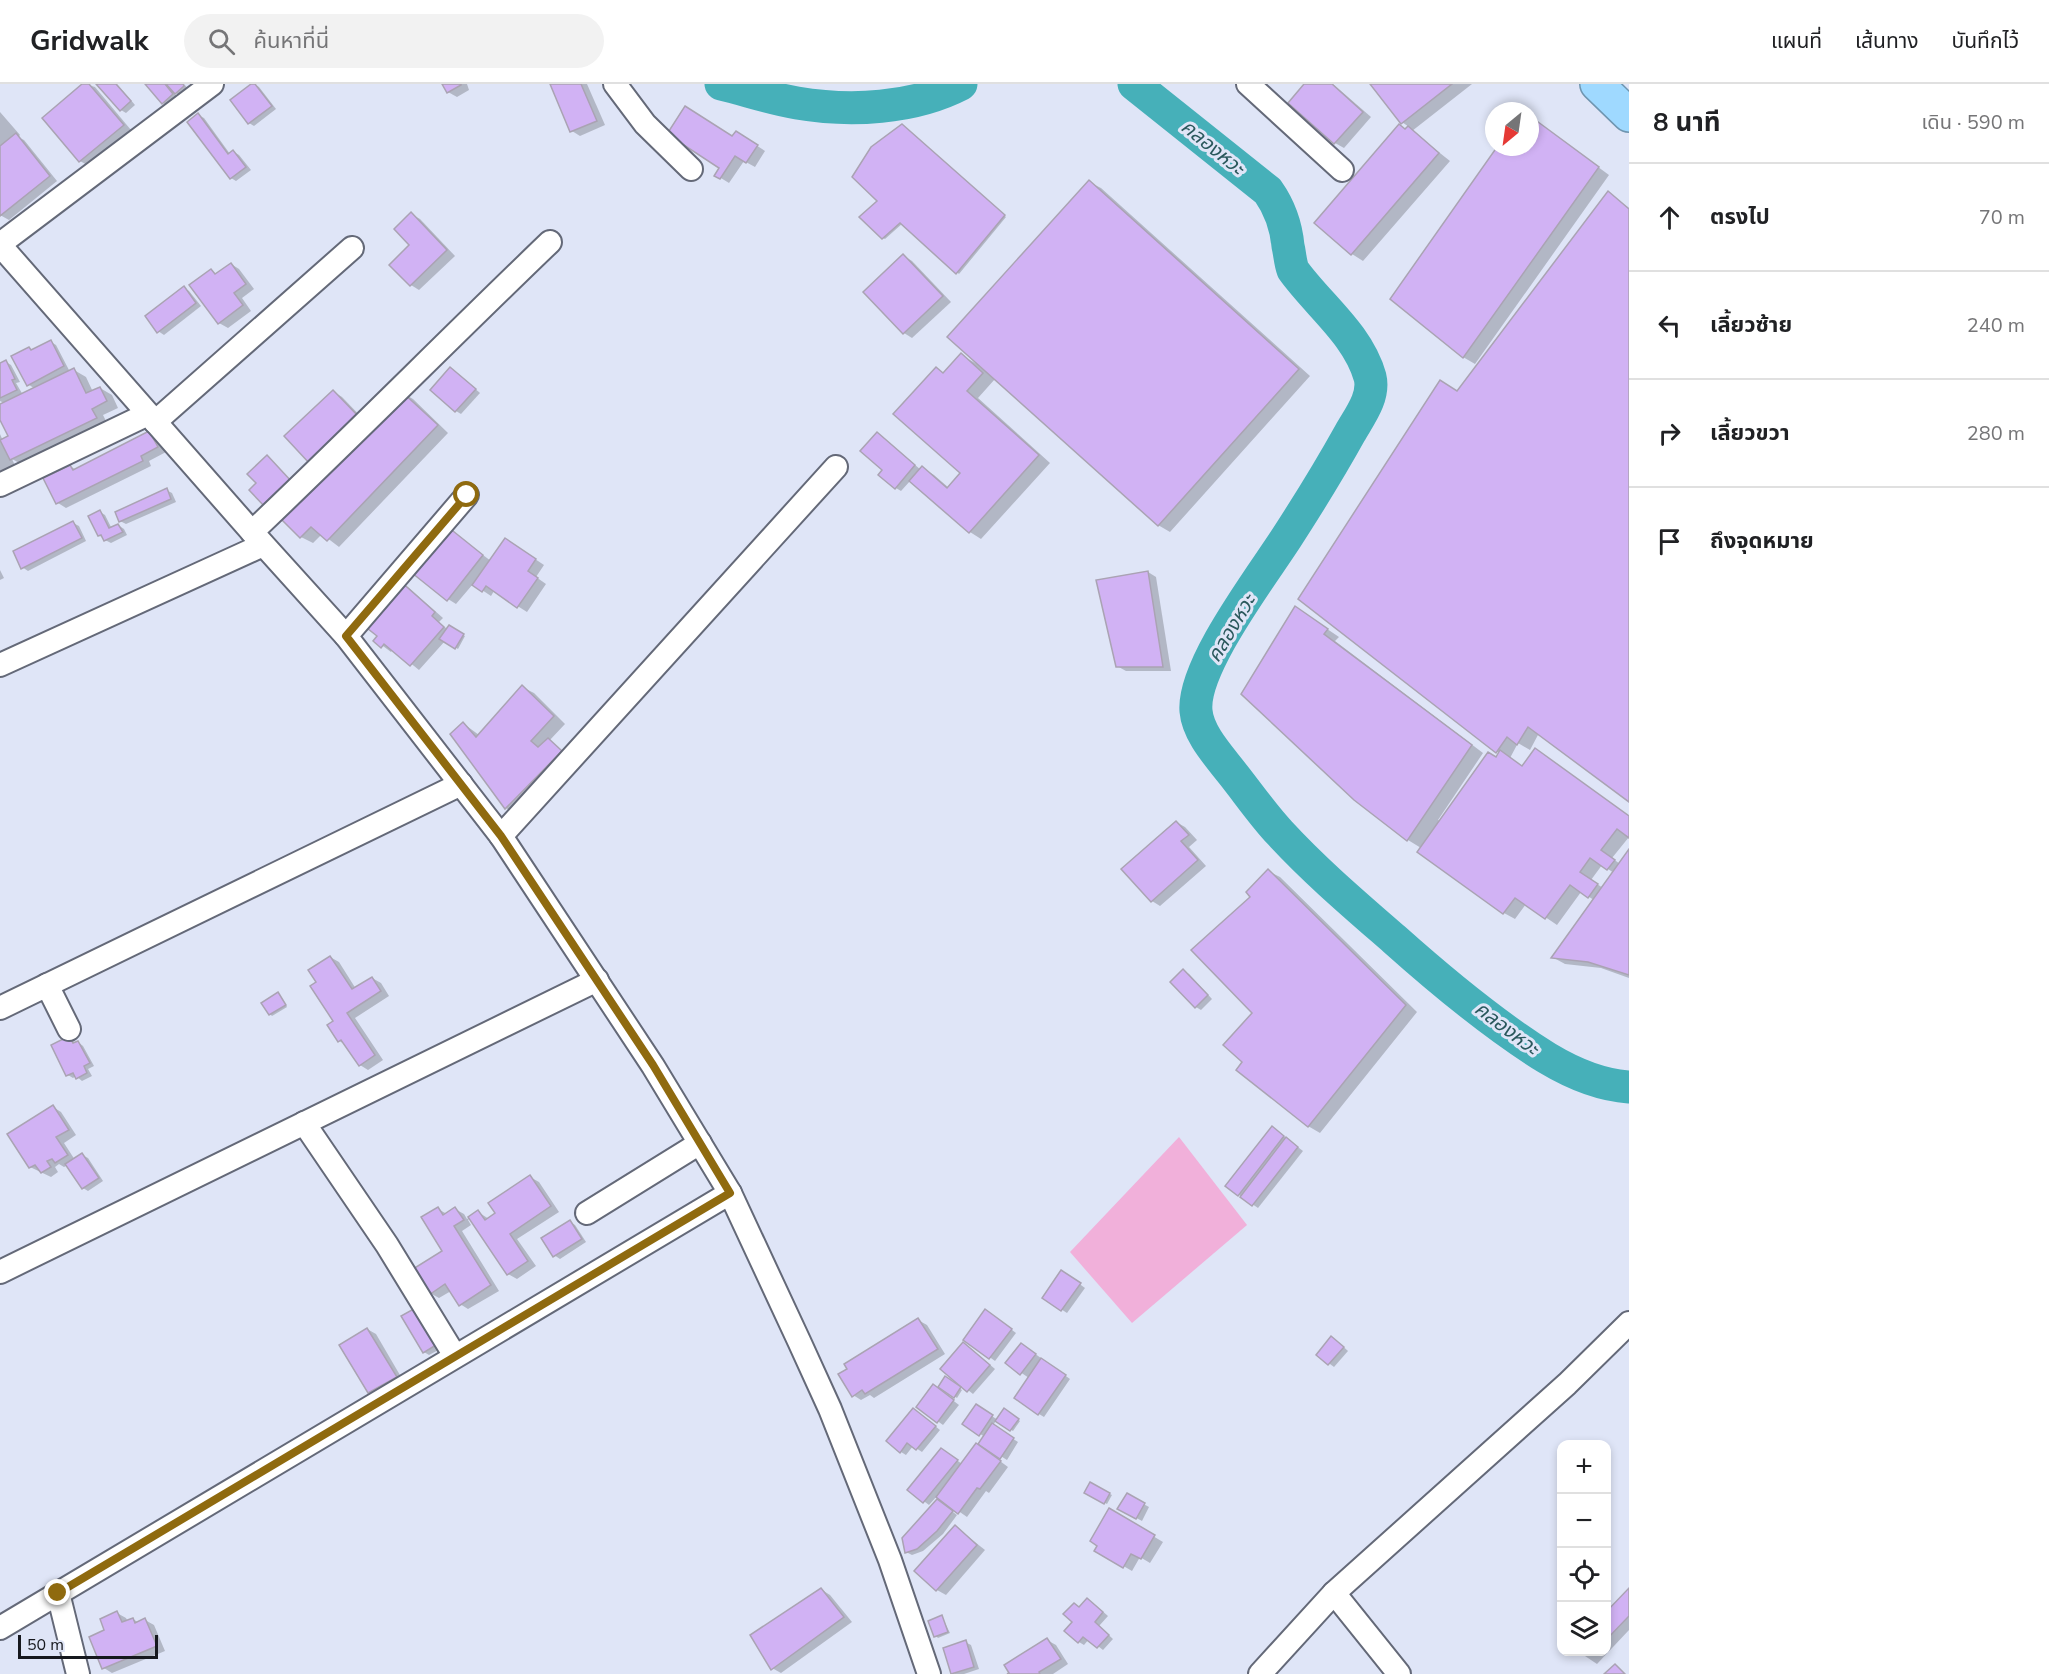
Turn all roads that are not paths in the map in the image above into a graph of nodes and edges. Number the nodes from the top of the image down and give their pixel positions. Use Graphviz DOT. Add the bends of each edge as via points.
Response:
graph roads {
  1 [pos="212,84"];
  2 [pos="615,84"];
  3 [pos="1248,84"];
  4 [pos="1597,84"];
  5 [pos="1629,115"];
  6 [pos="691,169"];
  7 [pos="1342,170"];
  8 [pos="550,242"];
  9 [pos="0,244"];
  10 [pos="352,248"];
  11 [pos="151,418"];
  12 [pos="836,467"];
  13 [pos="0,485"];
  14 [pos="467,495"];
  15 [pos="257,538"];
  16 [pos="346,636"];
  17 [pos="0,665"];
  18 [pos="461,784"];
  19 [pos="501,836"];
  20 [pos="597,981"];
  21 [pos="47,985"];
  22 [pos="0,1008"];
  23 [pos="69,1029"];
  24 [pos="304,1124"];
  25 [pos="699,1143"];
  26 [pos="730,1193"];
  27 [pos="587,1213"];
  28 [pos="0,1272"];
  29 [pos="1629,1323"];
  30 [pos="455,1356"];
  31 [pos="58,1593"];
  32 [pos="1334,1593"];
  33 [pos="0,1628"];
  34 [pos="78,1674"];
  35 [pos="929,1674"];
  36 [pos="1260,1674"];
  37 [pos="1399,1674"];
  1 -- 9 [label="street"];
  2 -- 6 [label="street" via="645,124"];
  3 -- 7 [label="street"];
  4 -- 5 [label="highway"];
  8 -- 15 [label="street" via="435,352"];
  9 -- 11 [label="street"];
  10 -- 11 [label="street"];
  11 -- 13 [label="street"];
  11 -- 15 [label="street"];
  12 -- 19 [label="street"];
  14 -- 16 [label="street"];
  15 -- 16 [label="street"];
  15 -- 17 [label="street"];
  16 -- 18 [label="street"];
  18 -- 19 [label="street"];
  18 -- 21 [label="street"];
  19 -- 20 [label="street"];
  20 -- 24 [label="street"];
  20 -- 25 [label="street"];
  21 -- 22 [label="street"];
  21 -- 23 [label="street"];
  24 -- 28 [label="street"];
  24 -- 30 [label="street" via="387,1245"];
  25 -- 26 [label="street"];
  25 -- 27 [label="street"];
  26 -- 30 [label="street"];
  26 -- 35 [label="street" via="830,1409 890,1560"];
  29 -- 32 [label="street"];
  30 -- 31 [label="street"];
  31 -- 33 [label="street"];
  31 -- 34 [label="street"];
  32 -- 36 [label="street"];
  32 -- 37 [label="street"];
}
